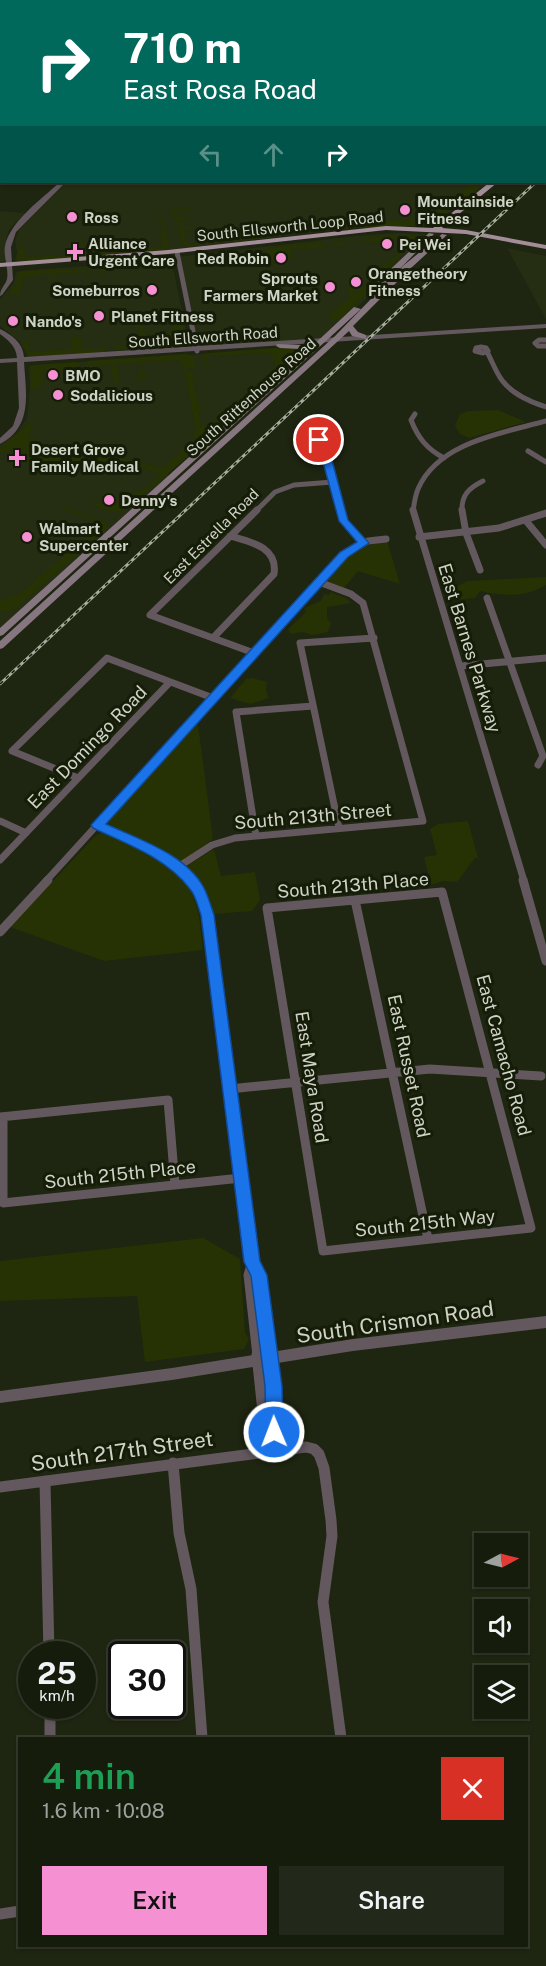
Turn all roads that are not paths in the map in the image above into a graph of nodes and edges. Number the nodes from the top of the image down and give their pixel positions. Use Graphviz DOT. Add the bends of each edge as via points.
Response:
graph roads {
  1 [pos="62,183"];
  2 [pos="498,183"];
  3 [pos="498,183"];
  4 [pos="440,232"];
  5 [pos="297,240"];
  6 [pos="546,247"];
  7 [pos="546,252"];
  8 [pos="177,254"];
  9 [pos="8,266"];
  10 [pos="0,270"];
  11 [pos="0,294"];
  12 [pos="546,326"];
  13 [pos="350,327"];
  14 [pos="0,331"];
  15 [pos="407,335"];
  16 [pos="363,337"];
  17 [pos="546,340"];
  18 [pos="330,341"];
  19 [pos="280,346"];
  20 [pos="546,346"];
  21 [pos="197,349"];
  22 [pos="487,352"];
  23 [pos="307,355"];
  24 [pos="21,361"];
  25 [pos="0,363"];
  26 [pos="264,394"];
  27 [pos="546,407"];
  28 [pos="415,414"];
  29 [pos="253,416"];
  30 [pos="546,421"];
  31 [pos="0,442"];
  32 [pos="321,447"];
  33 [pos="203,449"];
  34 [pos="528,451"];
  35 [pos="444,458"];
  36 [pos="203,461"];
  37 [pos="546,462"];
  38 [pos="483,481"];
  39 [pos="333,482"];
  40 [pos="546,513"];
  41 [pos="527,522"];
  42 [pos="467,533"];
  43 [pos="230,536"];
  44 [pos="419,537"];
  45 [pos="386,539"];
  46 [pos="364,543"];
  47 [pos="546,545"];
  48 [pos="480,570"];
  49 [pos="319,582"];
  50 [pos="487,598"];
  51 [pos="15,620"];
  52 [pos="2,631"];
  53 [pos="213,638"];
  54 [pos="374,638"];
  55 [pos="0,641"];
  56 [pos="0,646"];
  57 [pos="254,653"];
  58 [pos="546,658"];
  59 [pos="510,662"];
  60 [pos="460,666"];
  61 [pos="170,682"];
  62 [pos="213,698"];
  63 [pos="313,706"];
  64 [pos="538,765"];
  65 [pos="78,778"];
  66 [pos="0,821"];
  67 [pos="98,825"];
  68 [pos="339,828"];
  69 [pos="26,833"];
  70 [pos="256,836"];
  71 [pos="0,860"];
  72 [pos="178,867"];
  73 [pos="442,892"];
  74 [pos="355,900"];
  75 [pos="267,908"];
  76 [pos="546,922"];
  77 [pos="534,923"];
  78 [pos="0,932"];
  79 [pos="546,961"];
  80 [pos="392,1073"];
  81 [pos="491,1074"];
  82 [pos="541,1076"];
  83 [pos="296,1082"];
  84 [pos="229,1089"];
  85 [pos="2,1117"];
  86 [pos="241,1178"];
  87 [pos="175,1185"];
  88 [pos="531,1228"];
  89 [pos="428,1239"];
  90 [pos="323,1251"];
  91 [pos="546,1322"];
  92 [pos="264,1360"];
  93 [pos="0,1397"];
  94 [pos="272,1451"];
  95 [pos="173,1463"];
  96 [pos="45,1481"];
  97 [pos="0,1487"];
  98 [pos="49,1641"];
  99 [pos="50,1719"];
  100 [pos="50,1737"];
  101 [pos="202,1737"];
  102 [pos="340,1737"];
  103 [pos="18,1911"];
  104 [pos="0,1914"];
  1 -- 9 [label="street" via="18,225 8,248"];
  2 -- 4 [label="main road, South Rittenhouse Road"];
  3 -- 4 [label="main road, South Rittenhouse Road"];
  4 -- 5 [label="main road, South Ellsworth Loop Road"];
  4 -- 5 [label="main road, South Ellsworth Loop Road" via="386,228"];
  4 -- 6 [label="main road, South Ellsworth Loop Road"];
  4 -- 7 [label="main road, South Ellsworth Loop Road"];
  4 -- 13 [label="main road, South Rittenhouse Road"];
  4 -- 18 [label="main road, South Rittenhouse Road" via="398,264"];
  5 -- 8 [label="main road, South Ellsworth Loop Road"];
  5 -- 8 [label="main road, South Ellsworth Loop Road" via="256,248"];
  8 -- 9 [label="main road, South Ellsworth Loop Road"];
  8 -- 21 [label="street"];
  9 -- 10 [label="main road, South Ellsworth Loop Road"];
  9 -- 11 [label="street" via="9,282"];
  12 -- 15 [label="street, South Ellsworth Road"];
  13 -- 16 [label="main road"];
  13 -- 18 [label="main road, South Rittenhouse Road"];
  14 -- 24 [label="street" via="17,345"];
  15 -- 16 [label="street, South Ellsworth Road"];
  15 -- 18 [label="street, South Ellsworth Road"];
  16 -- 18 [label="street, South Ellsworth Road"];
  17 -- 20 [label="street" via="535,342"];
  18 -- 19 [label="street, South Ellsworth Road"];
  18 -- 21 [label="street, South Ellsworth Road"];
  18 -- 23 [label="main road, South Rittenhouse Road"];
  18 -- 29 [label="main road, South Rittenhouse Road"];
  19 -- 21 [label="street, South Ellsworth Road"];
  19 -- 23 [label="main road" via="302,347"];
  21 -- 24 [label="street, South Ellsworth Road"];
  22 -- 27 [label="street" via="508,387"];
  23 -- 26 [label="main road, South Rittenhouse Road"];
  24 -- 25 [label="street, South Ellsworth Road"];
  24 -- 31 [label="street" via="22,414 16,427"];
  26 -- 29 [label="main road" via="267,397"];
  26 -- 33 [label="main road, South Rittenhouse Road"];
  28 -- 35 [label="street" via="411,420 417,438"];
  29 -- 36 [label="main road, South Rittenhouse Road"];
  30 -- 35 [label="street, East Barnes Parkway" via="473,443"];
  32 -- 39 [label="street" via="325,449"];
  33 -- 36 [label="main road" via="207,451"];
  33 -- 51 [label="main road, South Rittenhouse Road"];
  34 -- 37 [label="street"];
  35 -- 44 [label="street, East Barnes Parkway" via="422,479 415,496 413,512"];
  36 -- 56 [label="main road, South Rittenhouse Road"];
  38 -- 42 [label="street" via="472,484 463,497 461,516"];
  39 -- 43 [label="street, East Estrella Road" via="282,488"];
  39 -- 46 [label="street" via="344,521"];
  40 -- 41 [label="street"];
  41 -- 42 [label="street"];
  41 -- 47 [label="street"];
  42 -- 44 [label="street"];
  42 -- 48 [label="street"];
  43 -- 53 [label="street" via="265,548 272,554 276,567 274,574"];
  43 -- 53 [label="street, East Estrella Road" via="150,615"];
  44 -- 60 [label="street, East Barnes Parkway"];
  45 -- 46 [label="street"];
  46 -- 49 [label="street" via="344,554"];
  49 -- 54 [label="street" via="358,598"];
  49 -- 57 [label="street"];
  50 -- 59 [label="street"];
  51 -- 52 [label="main road, South Rittenhouse Road"];
  51 -- 55 [label="main road" via="17,625"];
  53 -- 57 [label="street"];
  54 -- 63 [label="street" via="300,643"];
  54 -- 68 [label="street, South 213th Street" via="423,821"];
  57 -- 62 [label="street"];
  58 -- 59 [label="street"];
  59 -- 60 [label="street"];
  59 -- 64 [label="street" via="543,756"];
  60 -- 77 [label="street, East Barnes Parkway"];
  61 -- 62 [label="street"];
  61 -- 65 [label="street, East Domingo Road"];
  61 -- 65 [label="street" via="107,658 12,751"];
  62 -- 67 [label="street"];
  63 -- 68 [label="street"];
  63 -- 70 [label="street" via="236,712"];
  65 -- 69 [label="street, East Domingo Road"];
  66 -- 69 [label="street"];
  67 -- 72 [label="street"];
  67 -- 78 [label="street"];
  68 -- 70 [label="street, South 213th Street"];
  69 -- 71 [label="street, East Domingo Road"];
  70 -- 72 [label="street, South 213th Street" via="224,840"];
  72 -- 84 [label="street" via="198,889 208,915"];
  73 -- 74 [label="street, South 213th Place"];
  73 -- 81 [label="street, East Camacho Road"];
  74 -- 75 [label="street, South 213th Place"];
  74 -- 80 [label="street, East Russet Road"];
  75 -- 83 [label="street, East Maya Road"];
  76 -- 77 [label="street"];
  77 -- 79 [label="street, East Barnes Parkway"];
  80 -- 81 [label="street" via="438,1069"];
  80 -- 83 [label="street"];
  80 -- 89 [label="street, East Russet Road"];
  81 -- 82 [label="street"];
  81 -- 88 [label="street, East Camacho Road"];
  83 -- 84 [label="street"];
  83 -- 90 [label="street, East Maya Road"];
  84 -- 86 [label="street"];
  85 -- 87 [label="street" via="168,1100"];
  85 -- 87 [label="street, South 215th Place" via="3,1203"];
  86 -- 87 [label="street, South 215th Place"];
  86 -- 92 [label="street" via="252,1262 248,1275"];
  88 -- 89 [label="street, South 215th Way"];
  89 -- 90 [label="street, South 215th Way"];
  91 -- 92 [label="street, South Crismon Road"];
  92 -- 93 [label="street, South Crismon Road"];
  92 -- 94 [label="street" via="266,1440"];
  94 -- 95 [label="street, South 217th Street"];
  94 -- 102 [label="street, South 217th Street" via="314,1449 324,1468 332,1536 323,1602"];
  95 -- 96 [label="street, South 217th Street"];
  95 -- 101 [label="street" via="179,1533 191,1589"];
  96 -- 97 [label="street, South 217th Street"];
  96 -- 98 [label="street"];
  99 -- 100 [label="street"];
  103 -- 104 [label="street"];
}
